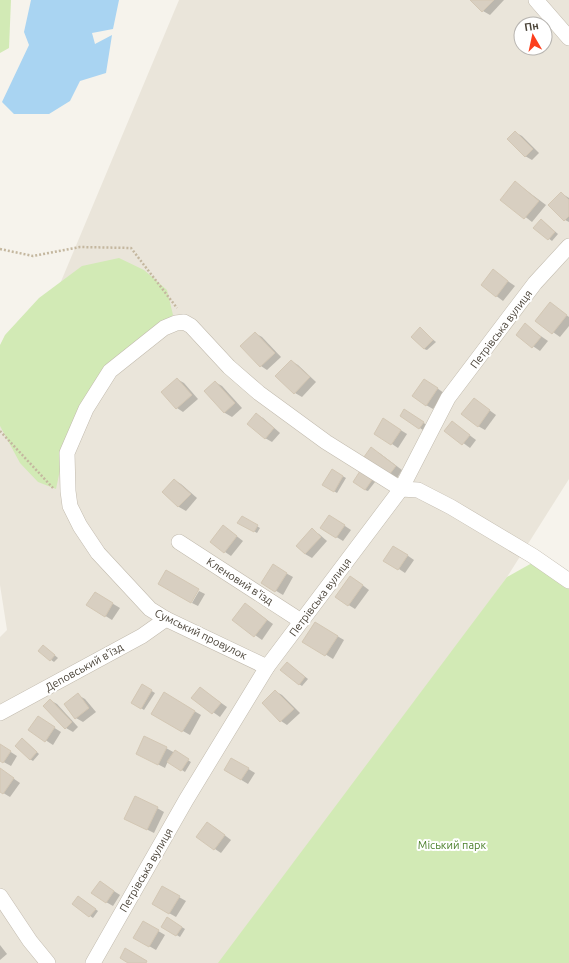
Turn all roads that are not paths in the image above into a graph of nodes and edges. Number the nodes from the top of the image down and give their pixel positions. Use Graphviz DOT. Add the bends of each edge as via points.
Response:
graph roads {
  1 [pos="536,0"];
  2 [pos="569,38"];
  3 [pos="569,246"];
  4 [pos="401,489"];
  5 [pos="179,542"];
  6 [pos="569,581"];
  7 [pos="166,619"];
  8 [pos="302,621"];
  9 [pos="267,666"];
  10 [pos="0,713"];
  11 [pos="0,896"];
  12 [pos="48,963"];
  13 [pos="93,963"];
  1 -- 2 [label="street"];
  3 -- 4 [label="street, Петрівська вулиця" via="535,283 448,398"];
  4 -- 6 [label="street" via="418,490 451,507 533,556"];
  4 -- 7 [label="street, Сумський провулок" via="326,442 260,394 229,367 191,326 180,322 164,328 110,371 86,409 67,453 70,506 80,526 98,553 150,609"];
  4 -- 8 [label="street, Петрівська вулиця"];
  5 -- 8 [label="street, Кленовий в'їзд"];
  7 -- 9 [label="street, Сумський провулок"];
  7 -- 10 [label="street, Деповський в'їзд" via="142,636"];
  8 -- 9 [label="street, Петрівська вулиця"];
  9 -- 13 [label="street, Петрівська вулиця" via="186,800"];
  11 -- 12 [label="street"];
}
